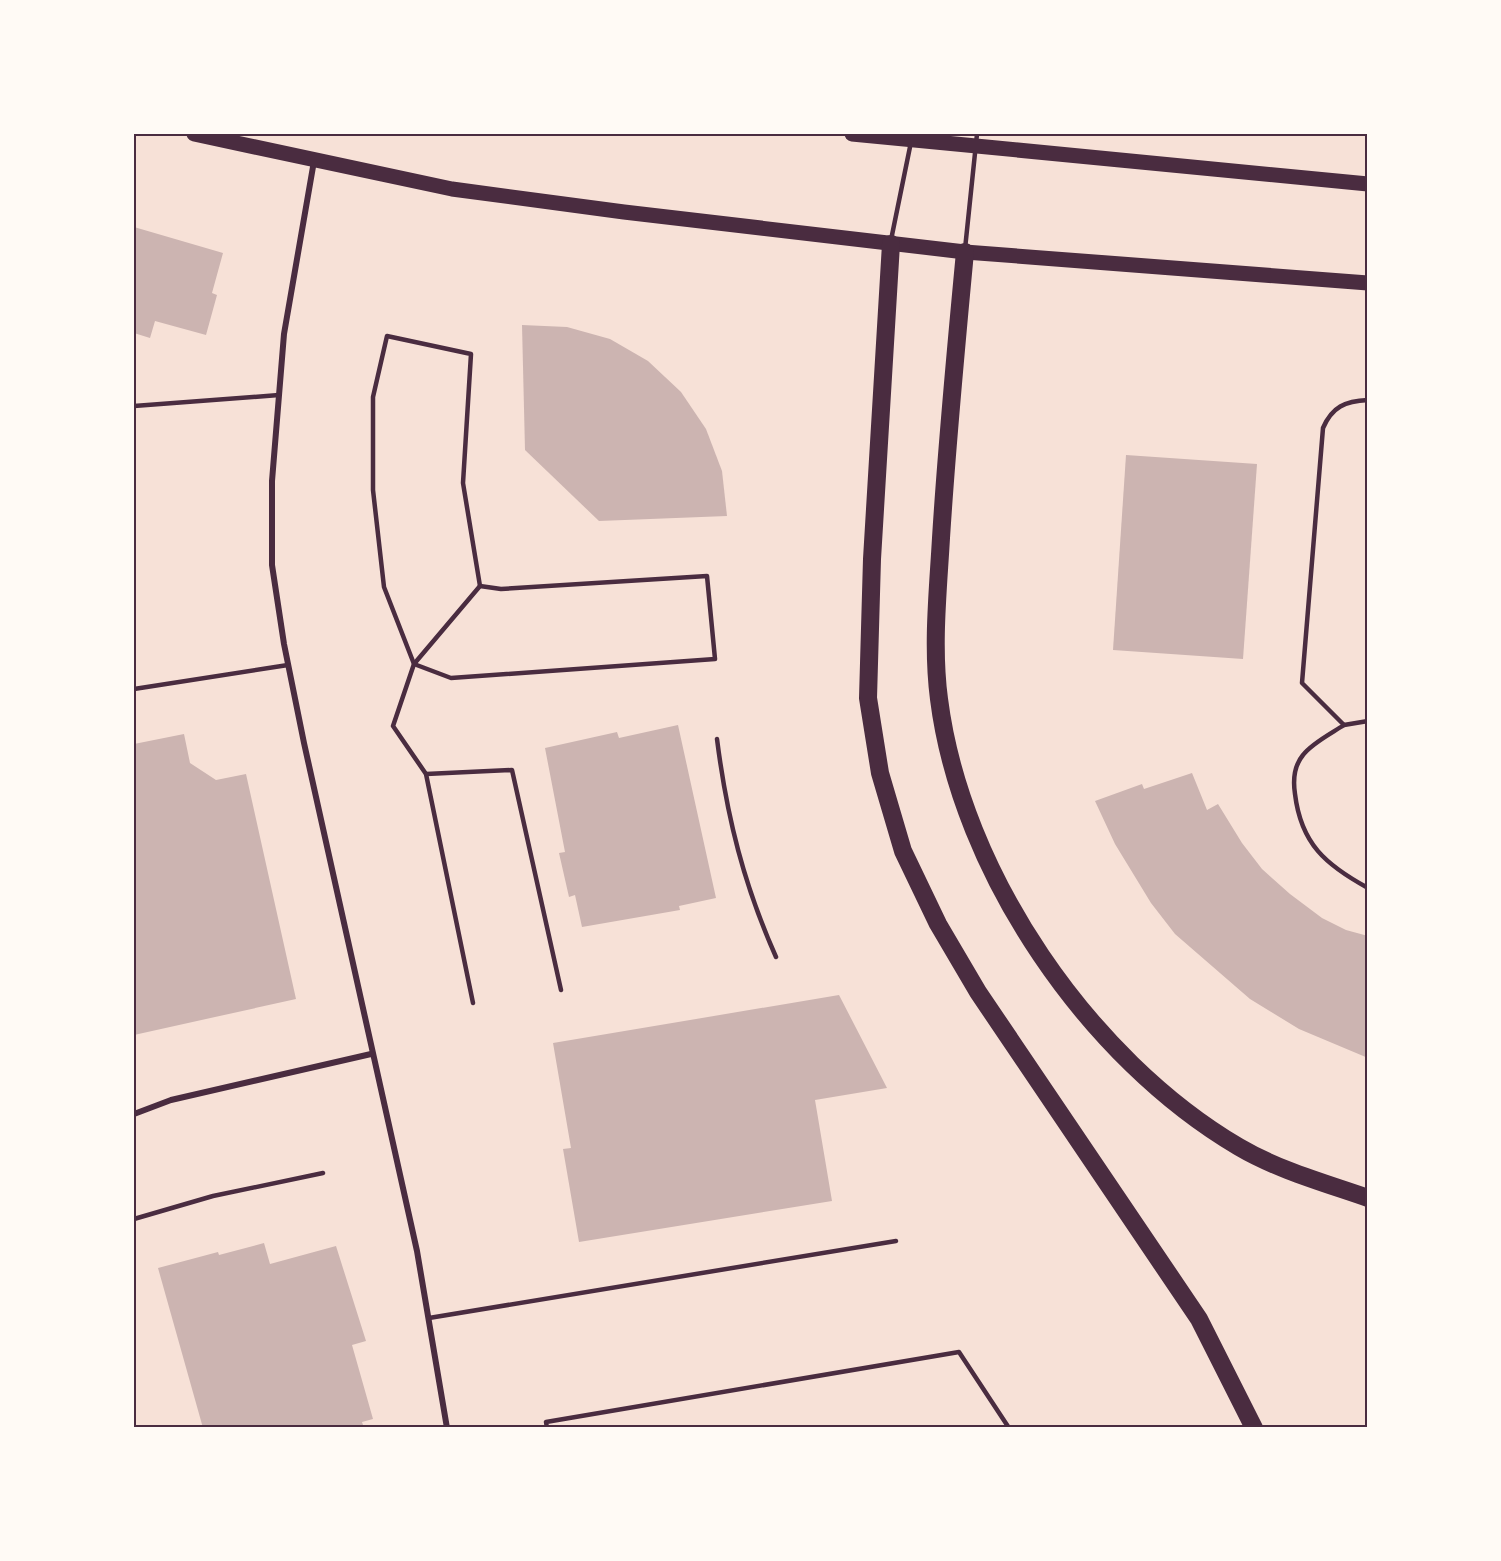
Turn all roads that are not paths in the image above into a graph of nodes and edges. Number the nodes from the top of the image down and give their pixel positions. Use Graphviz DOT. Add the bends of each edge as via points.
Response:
graph roads {
  1 [pos="194,134"];
  2 [pos="852,134"];
  3 [pos="912,137"];
  4 [pos="976,140"];
  5 [pos="314,161"];
  6 [pos="1368,184"];
  7 [pos="891,244"];
  8 [pos="965,252"];
  9 [pos="1368,283"];
  10 [pos="279,395"];
  11 [pos="1368,400"];
  12 [pos="134,406"];
  13 [pos="480,586"];
  14 [pos="414,664"];
  15 [pos="288,665"];
  16 [pos="134,689"];
  17 [pos="1368,721"];
  18 [pos="1344,725"];
  19 [pos="717,739"];
  20 [pos="426,774"];
  21 [pos="1368,888"];
  22 [pos="776,957"];
  23 [pos="561,990"];
  24 [pos="473,1003"];
  25 [pos="371,1054"];
  26 [pos="134,1114"];
  27 [pos="323,1173"];
  28 [pos="1368,1197"];
  29 [pos="134,1219"];
  30 [pos="896,1241"];
  31 [pos="429,1318"];
  32 [pos="447,1428"];
  33 [pos="547,1428"];
  34 [pos="1009,1428"];
  35 [pos="1254,1428"];
  1 -- 5 [label="main road"];
  2 -- 3 [label="main road"];
  3 -- 4 [label="main road"];
  3 -- 7 [label="lane"];
  4 -- 6 [label="main road"];
  4 -- 8 [label="lane"];
  5 -- 7 [label="main road" via="452,189"];
  5 -- 10 [label="street" via="284,334"];
  7 -- 8 [label="main road"];
  7 -- 35 [label="highway" via="872,559 868,698 880,773 903,851 938,924 978,992 1199,1319"];
  8 -- 9 [label="main road"];
  8 -- 28 [label="highway" via="936,608 939,699 956,773 978,840 1013,910 1048,967 1100,1033 1165,1094 1240,1148 1298,1174"];
  10 -- 12 [label="lane"];
  10 -- 15 [label="street" via="272,481 272,565"];
  11 -- 18 [label="lane" via="1347,402 1330,412 1323,428 1302,683"];
  13 -- 14 [label="lane"];
  13 -- 14 [label="lane" via="501,589 707,576 715,659 451,678"];
  13 -- 14 [label="lane" via="463,483 471,354 387,336 373,398 373,490 384,587"];
  14 -- 20 [label="lane" via="393,726"];
  15 -- 16 [label="lane"];
  15 -- 25 [label="street"];
  17 -- 18 [label="lane"];
  18 -- 21 [label="lane" via="1303,754 1293,778 1297,812 1309,842 1346,876"];
  19 -- 22 [label="lane" via="736,847 753,904"];
  20 -- 23 [label="lane" via="512,770"];
  20 -- 24 [label="lane"];
  25 -- 26 [label="street" via="171,1100"];
  25 -- 31 [label="street"];
  27 -- 29 [label="lane" via="213,1196"];
  30 -- 31 [label="lane"];
  31 -- 32 [label="street"];
  33 -- 34 [label="lane" via="546,1422 959,1352"];
}
